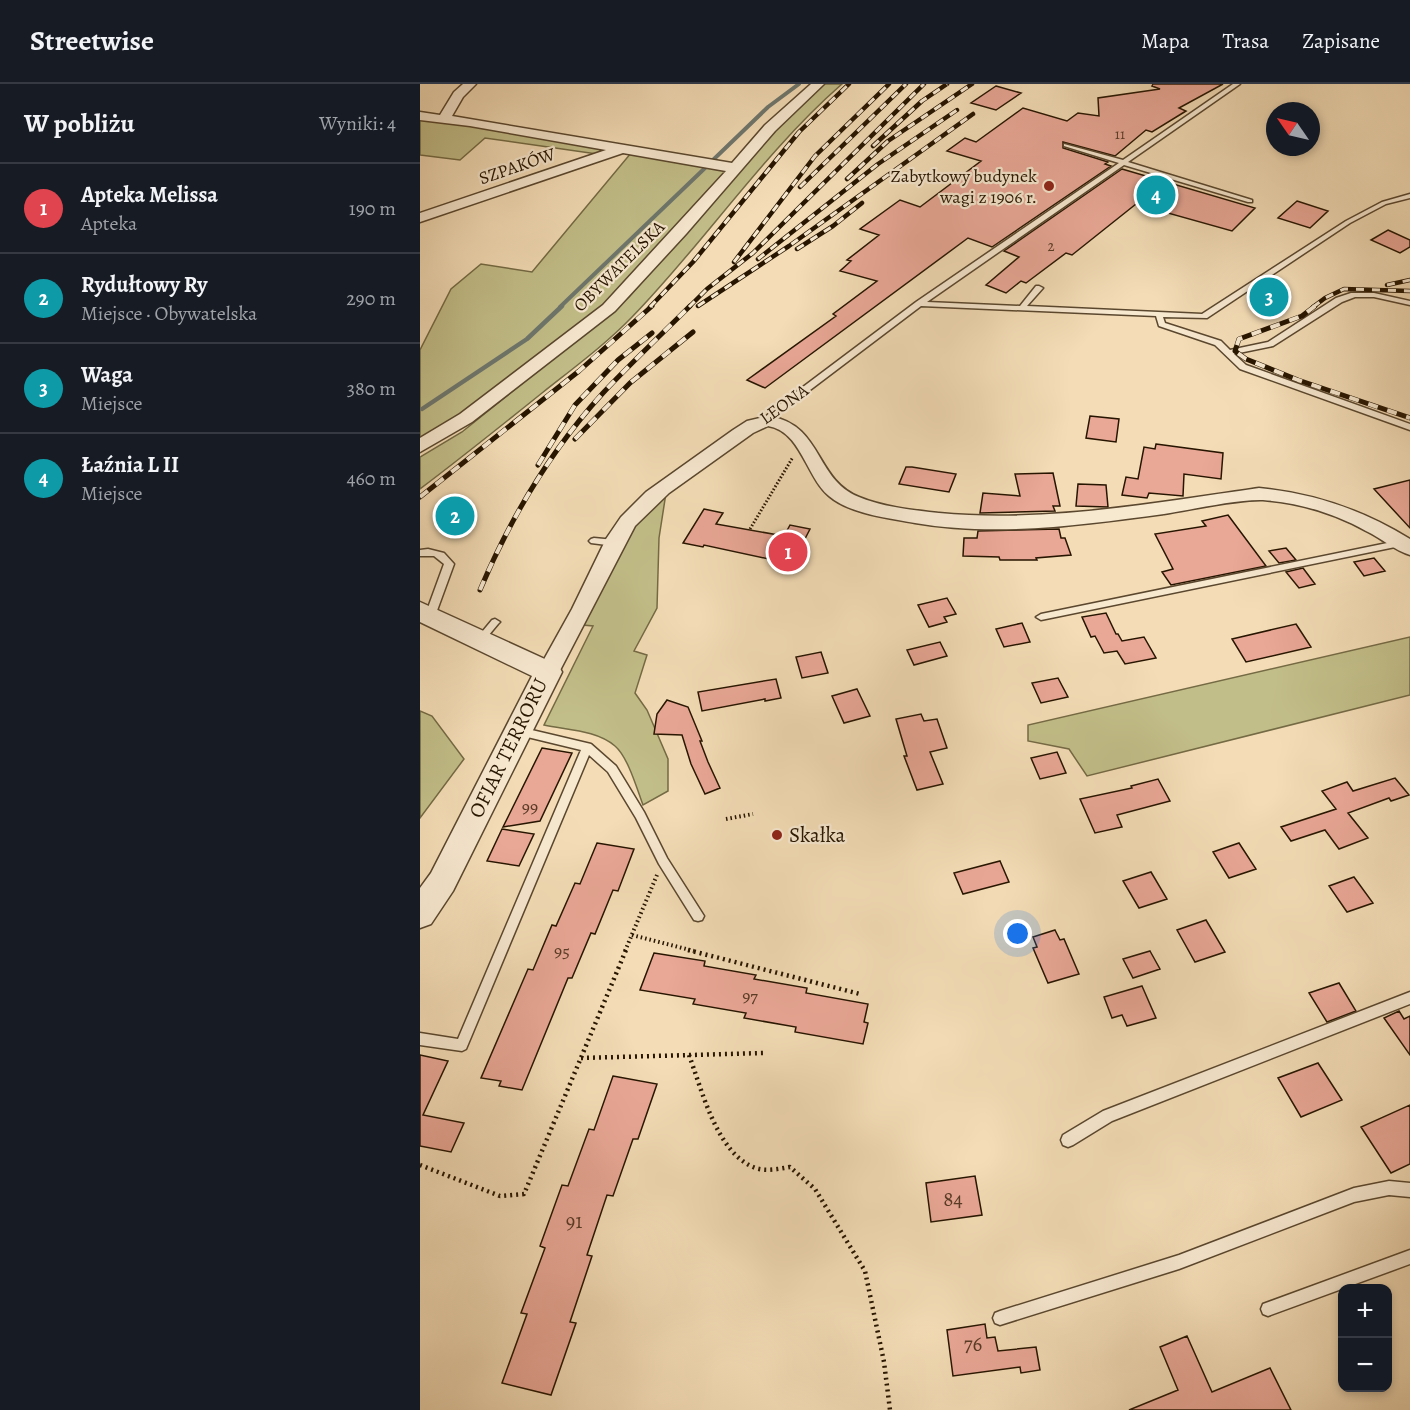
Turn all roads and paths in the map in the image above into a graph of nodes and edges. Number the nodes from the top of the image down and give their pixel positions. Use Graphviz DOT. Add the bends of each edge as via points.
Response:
graph roads {
  1 [pos="470,84"];
  2 [pos="818,84"];
  3 [pos="1237,84"];
  4 [pos="420,116"];
  5 [pos="444,119"];
  6 [pos="1066,145"];
  7 [pos="626,148"];
  8 [pos="1124,161"];
  9 [pos="735,168"];
  10 [pos="1410,196"];
  11 [pos="1250,201"];
  12 [pos="420,218"];
  13 [pos="1040,288"];
  14 [pos="1410,303"];
  15 [pos="919,304"];
  16 [pos="1022,308"];
  17 [pos="1159,314"];
  18 [pos="1228,352"];
  19 [pos="766,421"];
  20 [pos="1410,427"];
  21 [pos="420,446"];
  22 [pos="805,448"];
  23 [pos="750,529"];
  24 [pos="594,541"];
  25 [pos="615,543"];
  26 [pos="1406,546"];
  27 [pos="420,553"];
  28 [pos="425,614"];
  29 [pos="1041,617"];
  30 [pos="548,672"];
  31 [pos="519,730"];
  32 [pos="587,747"];
  33 [pos="753,814"];
  34 [pos="726,819"];
  35 [pos="663,861"];
  36 [pos="420,914"];
  37 [pos="698,916"];
  38 [pos="632,935"];
  39 [pos="860,994"];
  40 [pos="1410,998"];
  41 [pos="420,1039"];
  42 [pos="764,1053"];
  43 [pos="689,1055"];
  44 [pos="581,1058"];
  45 [pos="1068,1140"];
  46 [pos="420,1165"];
  47 [pos="1410,1190"];
  48 [pos="1410,1257"];
  49 [pos="1268,1309"];
  50 [pos="1000,1318"];
  51 [pos="890,1410"];
  1 -- 5 [label="street" via="458,95"];
  2 -- 9 [label="street, OBYWATELSKA" via="770,128"];
  3 -- 8 [label="lane, LEONA"];
  4 -- 5 [label="street"];
  5 -- 7 [label="street"];
  6 -- 8 [label="lane"];
  7 -- 9 [label="street"];
  7 -- 12 [label="street, SZPAKÓW"];
  8 -- 11 [label="lane"];
  8 -- 15 [label="lane, LEONA"];
  9 -- 21 [label="street, OBYWATELSKA" via="609,308 466,418"];
  10 -- 17 [label="lane" via="1384,203 1348,222 1204,316"];
  13 -- 16 [label="lane"];
  14 -- 18 [label="lane" via="1354,295 1339,300 1270,344"];
  15 -- 16 [label="lane"];
  15 -- 19 [label="lane, LEONA"];
  16 -- 17 [label="lane"];
  17 -- 18 [label="lane" via="1162,324 1218,343"];
  18 -- 20 [label="lane" via="1243,367"];
  19 -- 22 [label="street" via="787,426"];
  19 -- 25 [label="street, LEONA" via="745,431 643,505"];
  22 -- 23 [label="path" via="795,453"];
  22 -- 26 [label="street" via="837,493 870,507 912,516 1033,522 1259,494 1279,495 1336,509 1377,527"];
  24 -- 25 [label="lane"];
  25 -- 30 [label="street, LEONA"];
  26 -- 29 [label="lane"];
  27 -- 28 [label="lane" via="435,553 449,564"];
  28 -- 30 [label="street, OFIAR TERRORU" via="487,631"];
  30 -- 31 [label="street, OFIAR TERRORU"];
  31 -- 32 [label="lane"];
  31 -- 36 [label="street, OFIAR TERRORU" via="442,882"];
  32 -- 35 [label="lane" via="612,769"];
  32 -- 41 [label="lane" via="462,1045"];
  33 -- 34 [label="path"];
  35 -- 37 [label="lane"];
  35 -- 38 [label="path"];
  38 -- 39 [label="path"];
  38 -- 44 [label="path"];
  40 -- 45 [label="lane" via="1108,1116"];
  42 -- 43 [label="path"];
  43 -- 44 [label="path"];
  43 -- 51 [label="path" via="729,1149 751,1166 770,1170 790,1167 815,1189 854,1251 865,1271"];
  44 -- 46 [label="path" via="524,1194 500,1196"];
  47 -- 50 [label="lane" via="1389,1188 1354,1195 1179,1262"];
  48 -- 49 [label="lane"];
}
